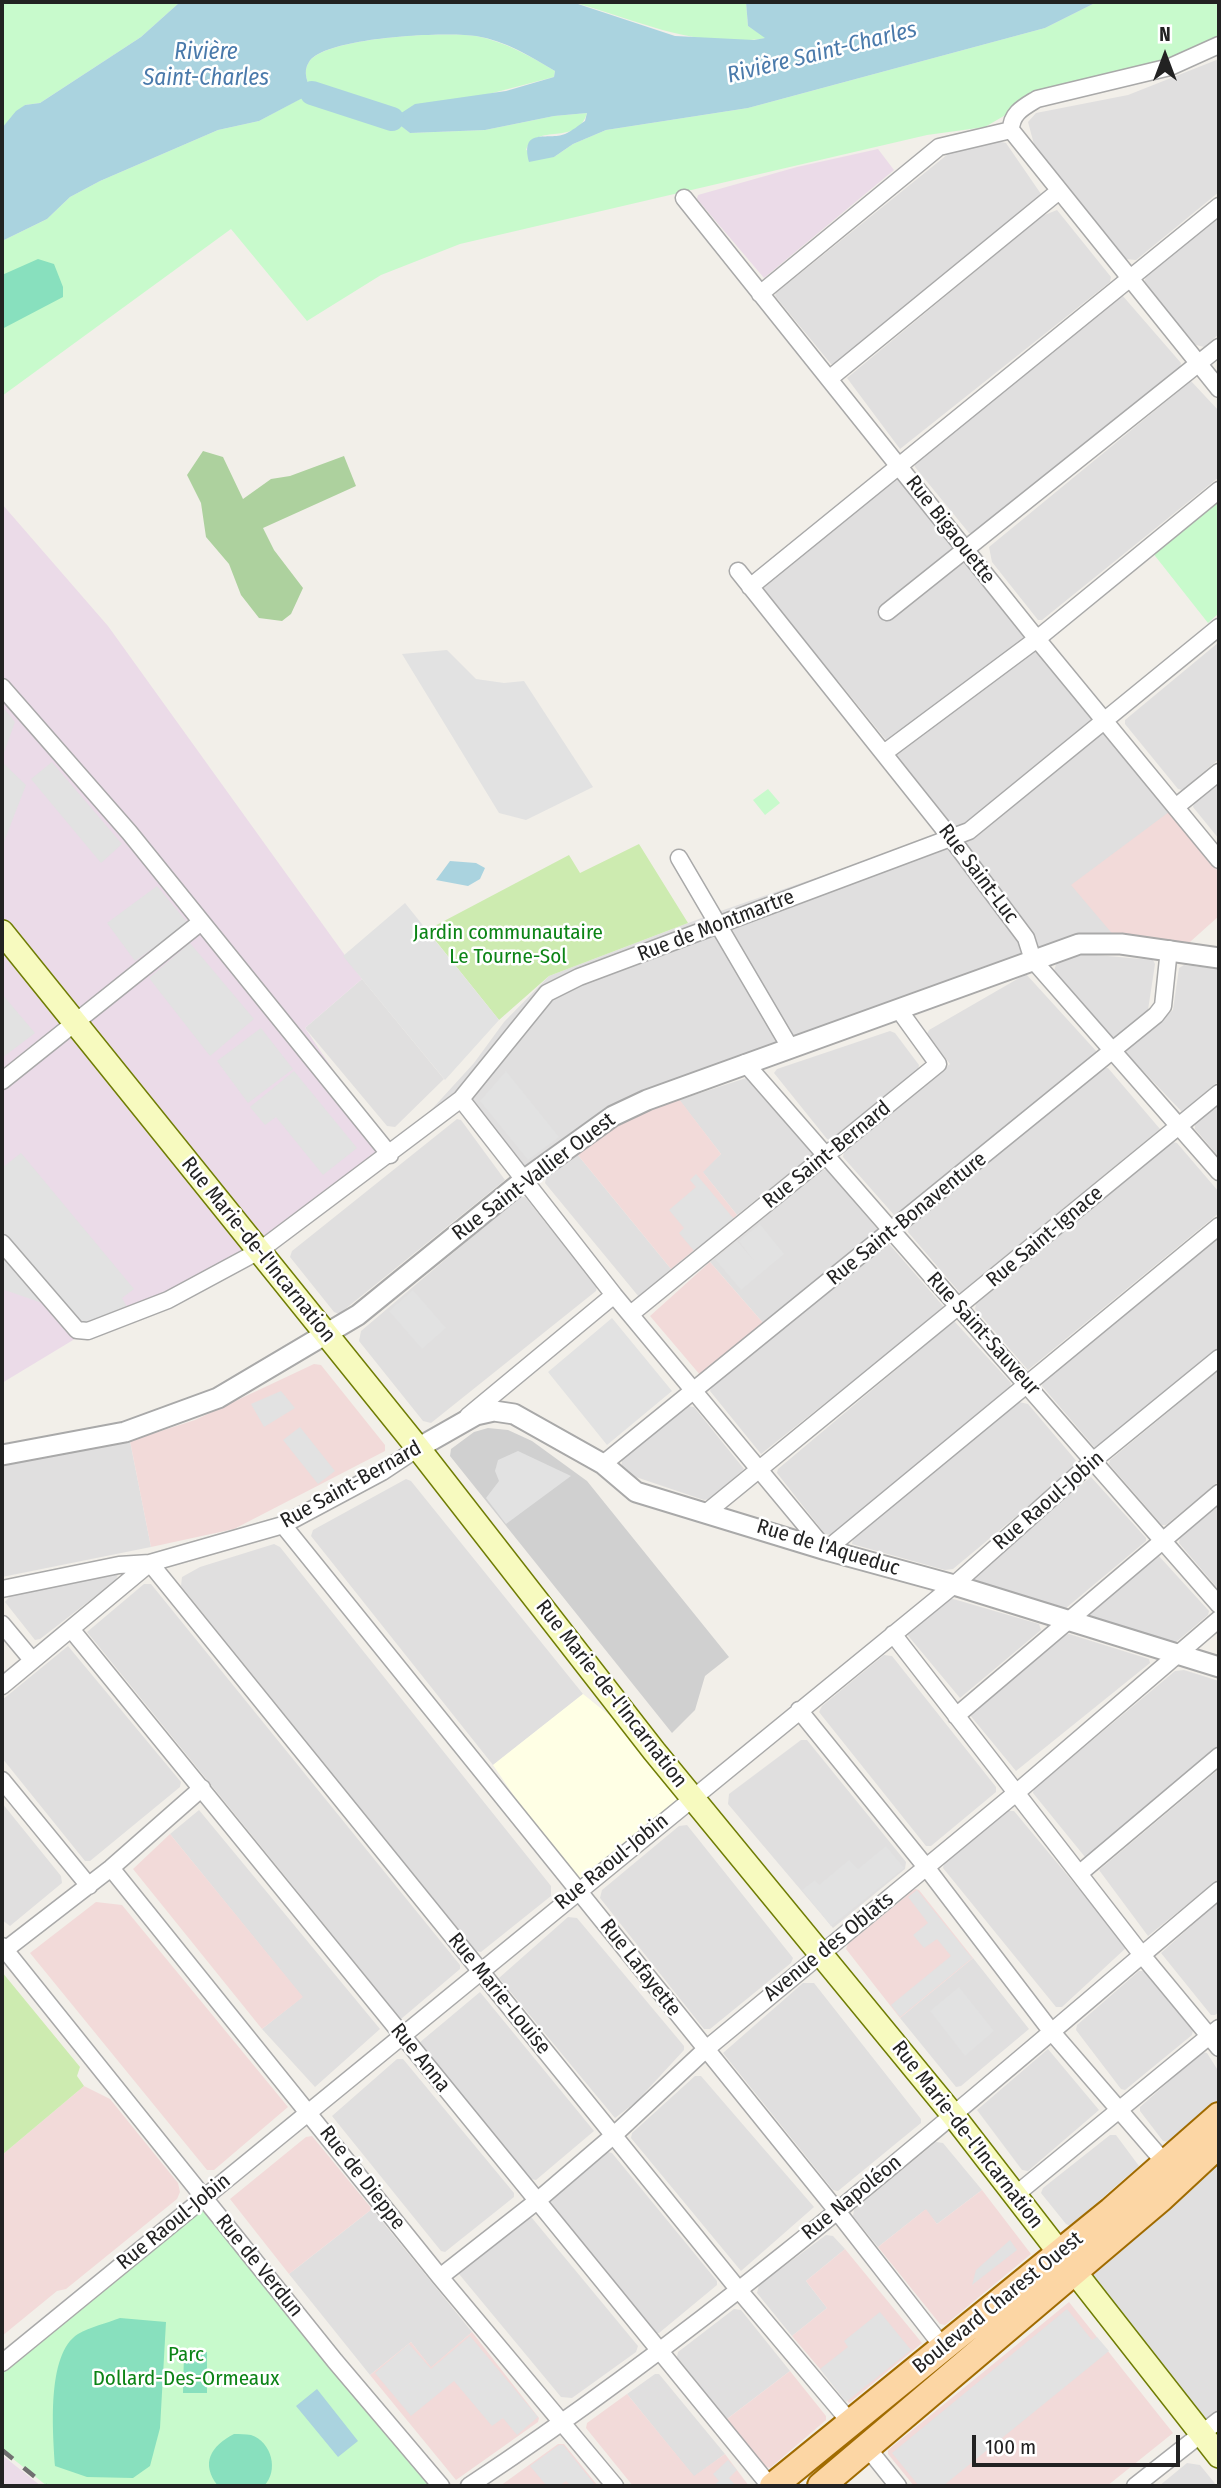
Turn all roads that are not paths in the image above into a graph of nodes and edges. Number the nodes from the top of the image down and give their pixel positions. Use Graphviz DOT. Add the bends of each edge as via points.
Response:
graph roads {
  1 [pos="1219,45"];
  2 [pos="1011,130"];
  3 [pos="1059,191"];
  4 [pos="684,198"];
  5 [pos="1219,206"];
  6 [pos="1132,278"];
  7 [pos="760,294"];
  8 [pos="1219,346"];
  9 [pos="1199,363"];
  10 [pos="829,379"];
  11 [pos="1219,389"];
  12 [pos="900,466"];
  13 [pos="1219,490"];
  14 [pos="964,549"];
  15 [pos="738,571"];
  16 [pos="750,587"];
  17 [pos="887,612"];
  18 [pos="1219,627"];
  19 [pos="1037,639"];
  20 [pos="2,687"];
  21 [pos="1105,722"];
  22 [pos="884,754"];
  23 [pos="1219,772"];
  24 [pos="1177,806"];
  25 [pos="951,838"];
  26 [pos="680,858"];
  27 [pos="1219,860"];
  28 [pos="201,922"];
  29 [pos="719,927"];
  30 [pos="2,932"];
  31 [pos="1169,949"];
  32 [pos="1219,958"];
  33 [pos="1032,961"];
  34 [pos="899,1010"];
  35 [pos="76,1023"];
  36 [pos="791,1049"];
  37 [pos="1112,1052"];
  38 [pos="746,1063"];
  39 [pos="2,1081"];
  40 [pos="1219,1093"];
  41 [pos="461,1099"];
  42 [pos="1179,1126"];
  43 [pos="390,1155"];
  44 [pos="826,1156"];
  45 [pos="1219,1172"];
  46 [pos="524,1180"];
  47 [pos="1219,1226"];
  48 [pos="892,1231"];
  49 [pos="2,1243"];
  50 [pos="260,1251"];
  51 [pos="614,1295"];
  52 [pos="960,1308"];
  53 [pos="632,1313"];
  54 [pos="326,1335"];
  55 [pos="1219,1358"];
  56 [pos="1027,1383"];
  57 [pos="694,1391"];
  58 [pos="455,1427"];
  59 [pos="418,1448"];
  60 [pos="2,1455"];
  61 [pos="1094,1460"];
  62 [pos="603,1464"];
  63 [pos="759,1471"];
  64 [pos="1219,1493"];
  65 [pos="707,1512"];
  66 [pos="283,1525"];
  67 [pos="1162,1541"];
  68 [pos="826,1550"];
  69 [pos="150,1563"];
  70 [pos="954,1584"];
  71 [pos="2,1589"];
  72 [pos="1219,1605"];
  73 [pos="1219,1619"];
  74 [pos="1070,1621"];
  75 [pos="2,1624"];
  76 [pos="71,1629"];
  77 [pos="893,1634"];
  78 [pos="1179,1653"];
  79 [pos="32,1660"];
  80 [pos="1219,1667"];
  81 [pos="2,1686"];
  82 [pos="799,1710"];
  83 [pos="956,1716"];
  84 [pos="1219,1756"];
  85 [pos="2,1780"];
  86 [pos="202,1788"];
  87 [pos="1016,1793"];
  88 [pos="691,1797"];
  89 [pos="926,1867"];
  90 [pos="111,1868"];
  91 [pos="1080,1873"];
  92 [pos="89,1885"];
  93 [pos="579,1890"];
  94 [pos="1219,1890"];
  95 [pos="4,1948"];
  96 [pos="823,1952"];
  97 [pos="1142,1955"];
  98 [pos="480,1970"];
  99 [pos="1051,2031"];
  100 [pos="402,2036"];
  101 [pos="1216,2038"];
  102 [pos="705,2050"];
  103 [pos="1121,2109"];
  104 [pos="311,2113"];
  105 [pos="953,2115"];
  106 [pos="1219,2116"];
  107 [pos="614,2136"];
  108 [pos="1219,2144"];
  109 [pos="1165,2163"];
  110 [pos="1014,2196"];
  111 [pos="204,2198"];
  112 [pos="537,2201"];
  113 [pos="837,2211"];
  114 [pos="1067,2262"];
  115 [pos="440,2277"];
  116 [pos="738,2289"];
  117 [pos="943,2347"];
  118 [pos="658,2352"];
  119 [pos="2,2363"];
  120 [pos="565,2423"];
  121 [pos="851,2423"];
  122 [pos="1210,2427"];
  123 [pos="866,2446"];
  124 [pos="1219,2456"];
  125 [pos="440,2486"];
  126 [pos="469,2486"];
  127 [pos="615,2486"];
  128 [pos="771,2486"];
  129 [pos="821,2486"];
  130 [pos="898,2486"];
  131 [pos="1135,2486"];
  1 -- 2 [label="street" via="1170,67 1037,99 1020,109"];
  2 -- 3 [label="street"];
  2 -- 7 [label="street" via="964,139 931,153"];
  3 -- 6 [label="street"];
  3 -- 10 [label="street"];
  4 -- 7 [label="street, Rue Bigaouette"];
  5 -- 6 [label="street"];
  6 -- 9 [label="street"];
  6 -- 12 [label="street"];
  7 -- 10 [label="street, Rue Bigaouette"];
  8 -- 9 [label="street"];
  9 -- 11 [label="street"];
  9 -- 14 [label="street"];
  10 -- 12 [label="street, Rue Bigaouette"];
  12 -- 14 [label="street, Rue Bigaouette"];
  12 -- 16 [label="street"];
  13 -- 19 [label="street"];
  14 -- 17 [label="street"];
  14 -- 19 [label="street, Rue Bigaouette"];
  15 -- 16 [label="street, Rue Saint-Luc"];
  16 -- 22 [label="street, Rue Saint-Luc"];
  18 -- 21 [label="street, Rue de Montmartre"];
  19 -- 21 [label="street, Rue Bigaouette"];
  19 -- 22 [label="street"];
  20 -- 28 [label="street" via="130,832"];
  21 -- 24 [label="street, Rue Bigaouette"];
  21 -- 25 [label="street, Rue de Montmartre" via="969,831"];
  22 -- 25 [label="street, Rue Saint-Luc"];
  23 -- 24 [label="street"];
  24 -- 27 [label="street, Rue Bigaouette"];
  25 -- 29 [label="street, Rue de Montmartre"];
  25 -- 33 [label="street, Rue Saint-Luc" via="1026,938"];
  26 -- 29 [label="street"];
  28 -- 35 [label="street"];
  28 -- 43 [label="street"];
  29 -- 36 [label="street"];
  29 -- 41 [label="street, Rue de Montmartre" via="547,993"];
  30 -- 35 [label="main road, Rue Marie-de-l'Incarnation"];
  31 -- 32 [label="street, Rue Saint-Vallier Ouest"];
  31 -- 33 [label="street, Rue Saint-Vallier Ouest" via="1079,944"];
  31 -- 37 [label="street, Rue Saint-Bonaventure" via="1163,1006"];
  33 -- 34 [label="street, Rue Saint-Vallier Ouest"];
  33 -- 37 [label="street, Rue Saint-Luc"];
  34 -- 36 [label="street, Rue Saint-Vallier Ouest"];
  34 -- 44 [label="street, Rue Saint-Bernard" via="938,1064"];
  35 -- 39 [label="street"];
  35 -- 50 [label="main road, Rue Marie-de-l'Incarnation"];
  36 -- 38 [label="street, Rue Saint-Vallier Ouest"];
  37 -- 42 [label="street, Rue Saint-Luc"];
  37 -- 48 [label="street, Rue Saint-Bonaventure"];
  38 -- 44 [label="street, Rue Saint-Sauveur"];
  38 -- 46 [label="street, Rue Saint-Vallier Ouest" via="613,1116"];
  40 -- 42 [label="street, Rue Saint-Ignace"];
  41 -- 43 [label="street, Rue de Montmartre"];
  41 -- 46 [label="street"];
  42 -- 45 [label="street, Rue Saint-Luc"];
  42 -- 52 [label="street, Rue Saint-Ignace"];
  43 -- 50 [label="street, Rue de Montmartre"];
  44 -- 48 [label="street, Rue Saint-Sauveur"];
  44 -- 53 [label="street, Rue Saint-Bernard"];
  46 -- 51 [label="street"];
  46 -- 54 [label="street, Rue Saint-Vallier Ouest" via="358,1315"];
  47 -- 56 [label="street"];
  48 -- 52 [label="street, Rue Saint-Sauveur"];
  48 -- 57 [label="street, Rue Saint-Bonaventure"];
  49 -- 50 [label="street, Rue de Montmartre" via="71,1326 88,1331 167,1300"];
  50 -- 54 [label="main road, Rue Marie-de-l'Incarnation"];
  51 -- 53 [label="street"];
  51 -- 58 [label="street, Rue Saint-Bernard"];
  52 -- 56 [label="street, Rue Saint-Sauveur"];
  52 -- 63 [label="street, Rue Saint-Ignace"];
  53 -- 57 [label="street"];
  54 -- 59 [label="main road, Rue Marie-de-l'Incarnation"];
  54 -- 60 [label="street, Rue Saint-Vallier Ouest" via="218,1398 168,1419 90,1440"];
  55 -- 61 [label="street, Rue Raoul-Jobin"];
  56 -- 61 [label="street, Rue Saint-Sauveur"];
  56 -- 68 [label="street"];
  57 -- 62 [label="street, Rue Saint-Bonaventure"];
  57 -- 63 [label="street"];
  58 -- 59 [label="street, Rue Saint-Bernard"];
  58 -- 62 [label="street, Rue de l'Aqueduc" via="495,1411 514,1414"];
  59 -- 66 [label="street, Rue Saint-Bernard" via="383,1472"];
  59 -- 88 [label="main road, Rue Marie-de-l'Incarnation"];
  61 -- 67 [label="street, Rue Saint-Sauveur"];
  61 -- 70 [label="street, Rue Raoul-Jobin"];
  62 -- 65 [label="street, Rue de l'Aqueduc" via="636,1492"];
  63 -- 65 [label="street, Rue Saint-Ignace"];
  63 -- 68 [label="street"];
  64 -- 67 [label="street"];
  65 -- 68 [label="street, Rue de l'Aqueduc"];
  66 -- 69 [label="street, Rue Saint-Bernard"];
  66 -- 93 [label="street, Rue Lafayette"];
  67 -- 72 [label="street, Rue Saint-Sauveur"];
  67 -- 74 [label="street"];
  68 -- 70 [label="street, Rue de l'Aqueduc"];
  69 -- 71 [label="street, Rue Saint-Bernard" via="119,1564"];
  69 -- 76 [label="street"];
  69 -- 98 [label="street, Rue Marie-Louise"];
  70 -- 74 [label="street, Rue de l'Aqueduc"];
  70 -- 77 [label="street, Rue Raoul-Jobin"];
  73 -- 78 [label="street, Avenue des Oblats"];
  74 -- 78 [label="street, Rue de l'Aqueduc"];
  74 -- 83 [label="street"];
  75 -- 79 [label="street"];
  76 -- 79 [label="street"];
  76 -- 86 [label="street, Rue Anna"];
  77 -- 82 [label="street, Rue Raoul-Jobin"];
  77 -- 83 [label="street"];
  78 -- 80 [label="street, Rue de l'Aqueduc"];
  78 -- 87 [label="street, Avenue des Oblats"];
  79 -- 81 [label="street"];
  82 -- 88 [label="street, Rue Raoul-Jobin"];
  82 -- 89 [label="street"];
  83 -- 87 [label="street"];
  84 -- 91 [label="street"];
  85 -- 92 [label="street"];
  86 -- 90 [label="street"];
  86 -- 100 [label="street, Rue Anna"];
  87 -- 89 [label="street, Avenue des Oblats"];
  87 -- 91 [label="street"];
  88 -- 93 [label="street, Rue Raoul-Jobin"];
  88 -- 96 [label="main road, Rue Marie-de-l'Incarnation"];
  89 -- 96 [label="street, Avenue des Oblats"];
  89 -- 99 [label="street"];
  90 -- 92 [label="street"];
  90 -- 104 [label="street, Rue de Dieppe"];
  91 -- 97 [label="street"];
  92 -- 95 [label="street"];
  93 -- 98 [label="street, Rue Raoul-Jobin"];
  93 -- 102 [label="street, Rue Lafayette"];
  94 -- 97 [label="street, Rue Napoléon"];
  95 -- 111 [label="street, Rue de Verdun"];
  96 -- 102 [label="street, Avenue des Oblats"];
  96 -- 105 [label="main road, Rue Marie-de-l'Incarnation"];
  97 -- 99 [label="street, Rue Napoléon"];
  97 -- 101 [label="street"];
  98 -- 100 [label="street, Rue Raoul-Jobin"];
  98 -- 107 [label="street, Rue Marie-Louise"];
  99 -- 103 [label="street"];
  99 -- 105 [label="street, Rue Napoléon"];
  100 -- 104 [label="street, Rue Raoul-Jobin"];
  100 -- 112 [label="street, Rue Anna"];
  101 -- 103 [label="street"];
  102 -- 107 [label="street, Avenue des Oblats"];
  102 -- 113 [label="street, Rue Lafayette"];
  103 -- 109 [label="street"];
  103 -- 110 [label="street"];
  104 -- 111 [label="street, Rue Raoul-Jobin"];
  104 -- 115 [label="street, Rue de Dieppe"];
  105 -- 110 [label="main road, Rue Marie-de-l'Incarnation"];
  105 -- 113 [label="street, Rue Napoléon"];
  106 -- 109 [label="main road, Boulevard Charest Ouest"];
  107 -- 112 [label="street, Avenue des Oblats"];
  107 -- 116 [label="street, Rue Marie-Louise"];
  108 -- 114 [label="main road, Boulevard Charest Ouest"];
  109 -- 114 [label="main road, Boulevard Charest Ouest"];
  110 -- 114 [label="main road, Rue Marie-de-l'Incarnation"];
  111 -- 119 [label="street, Rue Raoul-Jobin"];
  111 -- 125 [label="street, Rue de Verdun"];
  112 -- 115 [label="street, Avenue des Oblats"];
  112 -- 118 [label="street, Rue Anna"];
  113 -- 116 [label="street, Rue Napoléon"];
  113 -- 117 [label="street, Rue Lafayette"];
  114 -- 117 [label="main road, Boulevard Charest Ouest"];
  114 -- 122 [label="main road, Rue Marie-de-l'Incarnation"];
  114 -- 123 [label="main road, Boulevard Charest Ouest"];
  115 -- 120 [label="street, Rue de Dieppe"];
  116 -- 118 [label="street, Rue Napoléon"];
  116 -- 121 [label="street, Rue Marie-Louise"];
  117 -- 121 [label="main road, Boulevard Charest Ouest"];
  118 -- 120 [label="street, Rue Napoléon"];
  118 -- 128 [label="street, Rue Anna"];
  120 -- 126 [label="street, Rue Napoléon"];
  120 -- 127 [label="street, Rue de Dieppe"];
  121 -- 128 [label="main road, Boulevard Charest Ouest"];
  122 -- 124 [label="main road, Rue Marie-de-l'Incarnation"];
  122 -- 131 [label="street"];
  123 -- 129 [label="main road, Boulevard Charest Ouest"];
  123 -- 130 [label="street"];
}
